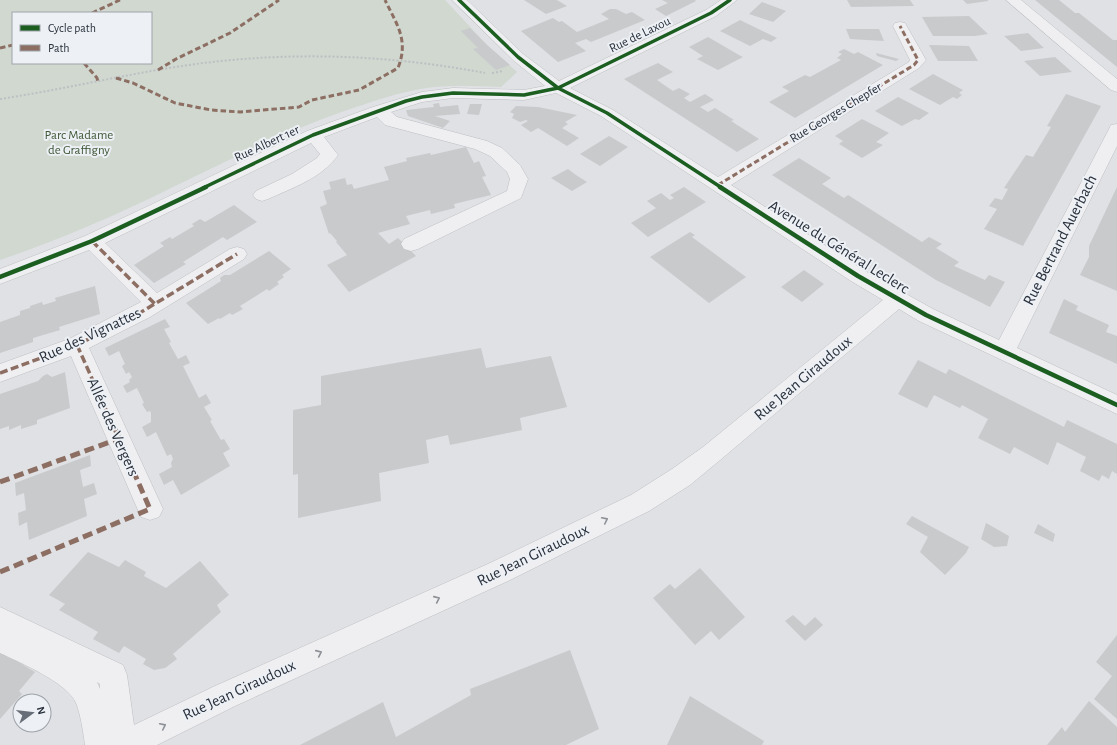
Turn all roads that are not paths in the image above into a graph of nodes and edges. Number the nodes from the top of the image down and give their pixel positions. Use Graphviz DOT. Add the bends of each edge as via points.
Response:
graph roads {
  1 [pos="459,0"];
  2 [pos="730,0"];
  3 [pos="1013,0"];
  4 [pos="900,26"];
  5 [pos="1117,87"];
  6 [pos="558,88"];
  7 [pos="379,110"];
  8 [pos="1117,129"];
  9 [pos="313,135"];
  10 [pos="718,185"];
  11 [pos="262,195"];
  12 [pos="92,241"];
  13 [pos="411,244"];
  14 [pos="237,254"];
  15 [pos="0,277"];
  16 [pos="897,300"];
  17 [pos="156,304"];
  18 [pos="77,345"];
  19 [pos="1004,352"];
  20 [pos="0,372"];
  21 [pos="1117,405"];
  22 [pos="150,509"];
  23 [pos="0,621"];
  24 [pos="0,638"];
  25 [pos="100,745"];
  26 [pos="122,745"];
  27 [pos="129,745"];
  1 -- 6 [label="street, Avenue du Général Leclerc" via="518,57"];
  2 -- 6 [label="street, Rue de Laxou" via="711,13"];
  3 -- 5 [label="street"];
  4 -- 10 [label="street, Rue Georges Chepfer" via="918,60 914,65"];
  6 -- 7 [label="street, Rue Albert 1er" via="524,95 437,95"];
  6 -- 10 [label="street, Avenue du Général Leclerc" via="607,113"];
  7 -- 9 [label="street, Rue Albert 1er"];
  7 -- 13 [label="street" via="391,121 481,145 496,152 514,169 519,180 515,194"];
  8 -- 19 [label="street, Rue Bertrand Auerbach"];
  9 -- 11 [label="street" via="329,155 326,159 309,172"];
  9 -- 12 [label="street, Rue Albert 1er"];
  10 -- 16 [label="street, Avenue du Général Leclerc"];
  12 -- 15 [label="street, Rue Albert 1er"];
  12 -- 17 [label="street, Rue des Vignattes"];
  14 -- 17 [label="street, Rue des Vignattes"];
  16 -- 19 [label="street, Avenue du Général Leclerc"];
  27 -- 16 [label="street, Rue Jean Giraudoux, one-way" via="225,696 499,572 640,503 711,454"];
  17 -- 18 [label="street, Rue des Vignattes"];
  18 -- 20 [label="street, Rue des Vignattes"];
  18 -- 22 [label="street, Allée des Vergers"];
  19 -- 21 [label="street, Avenue du Général Leclerc"];
  23 -- 26 [label="street" via="113,675"];
  24 -- 25 [label="street" via="62,669 87,692"];
}
